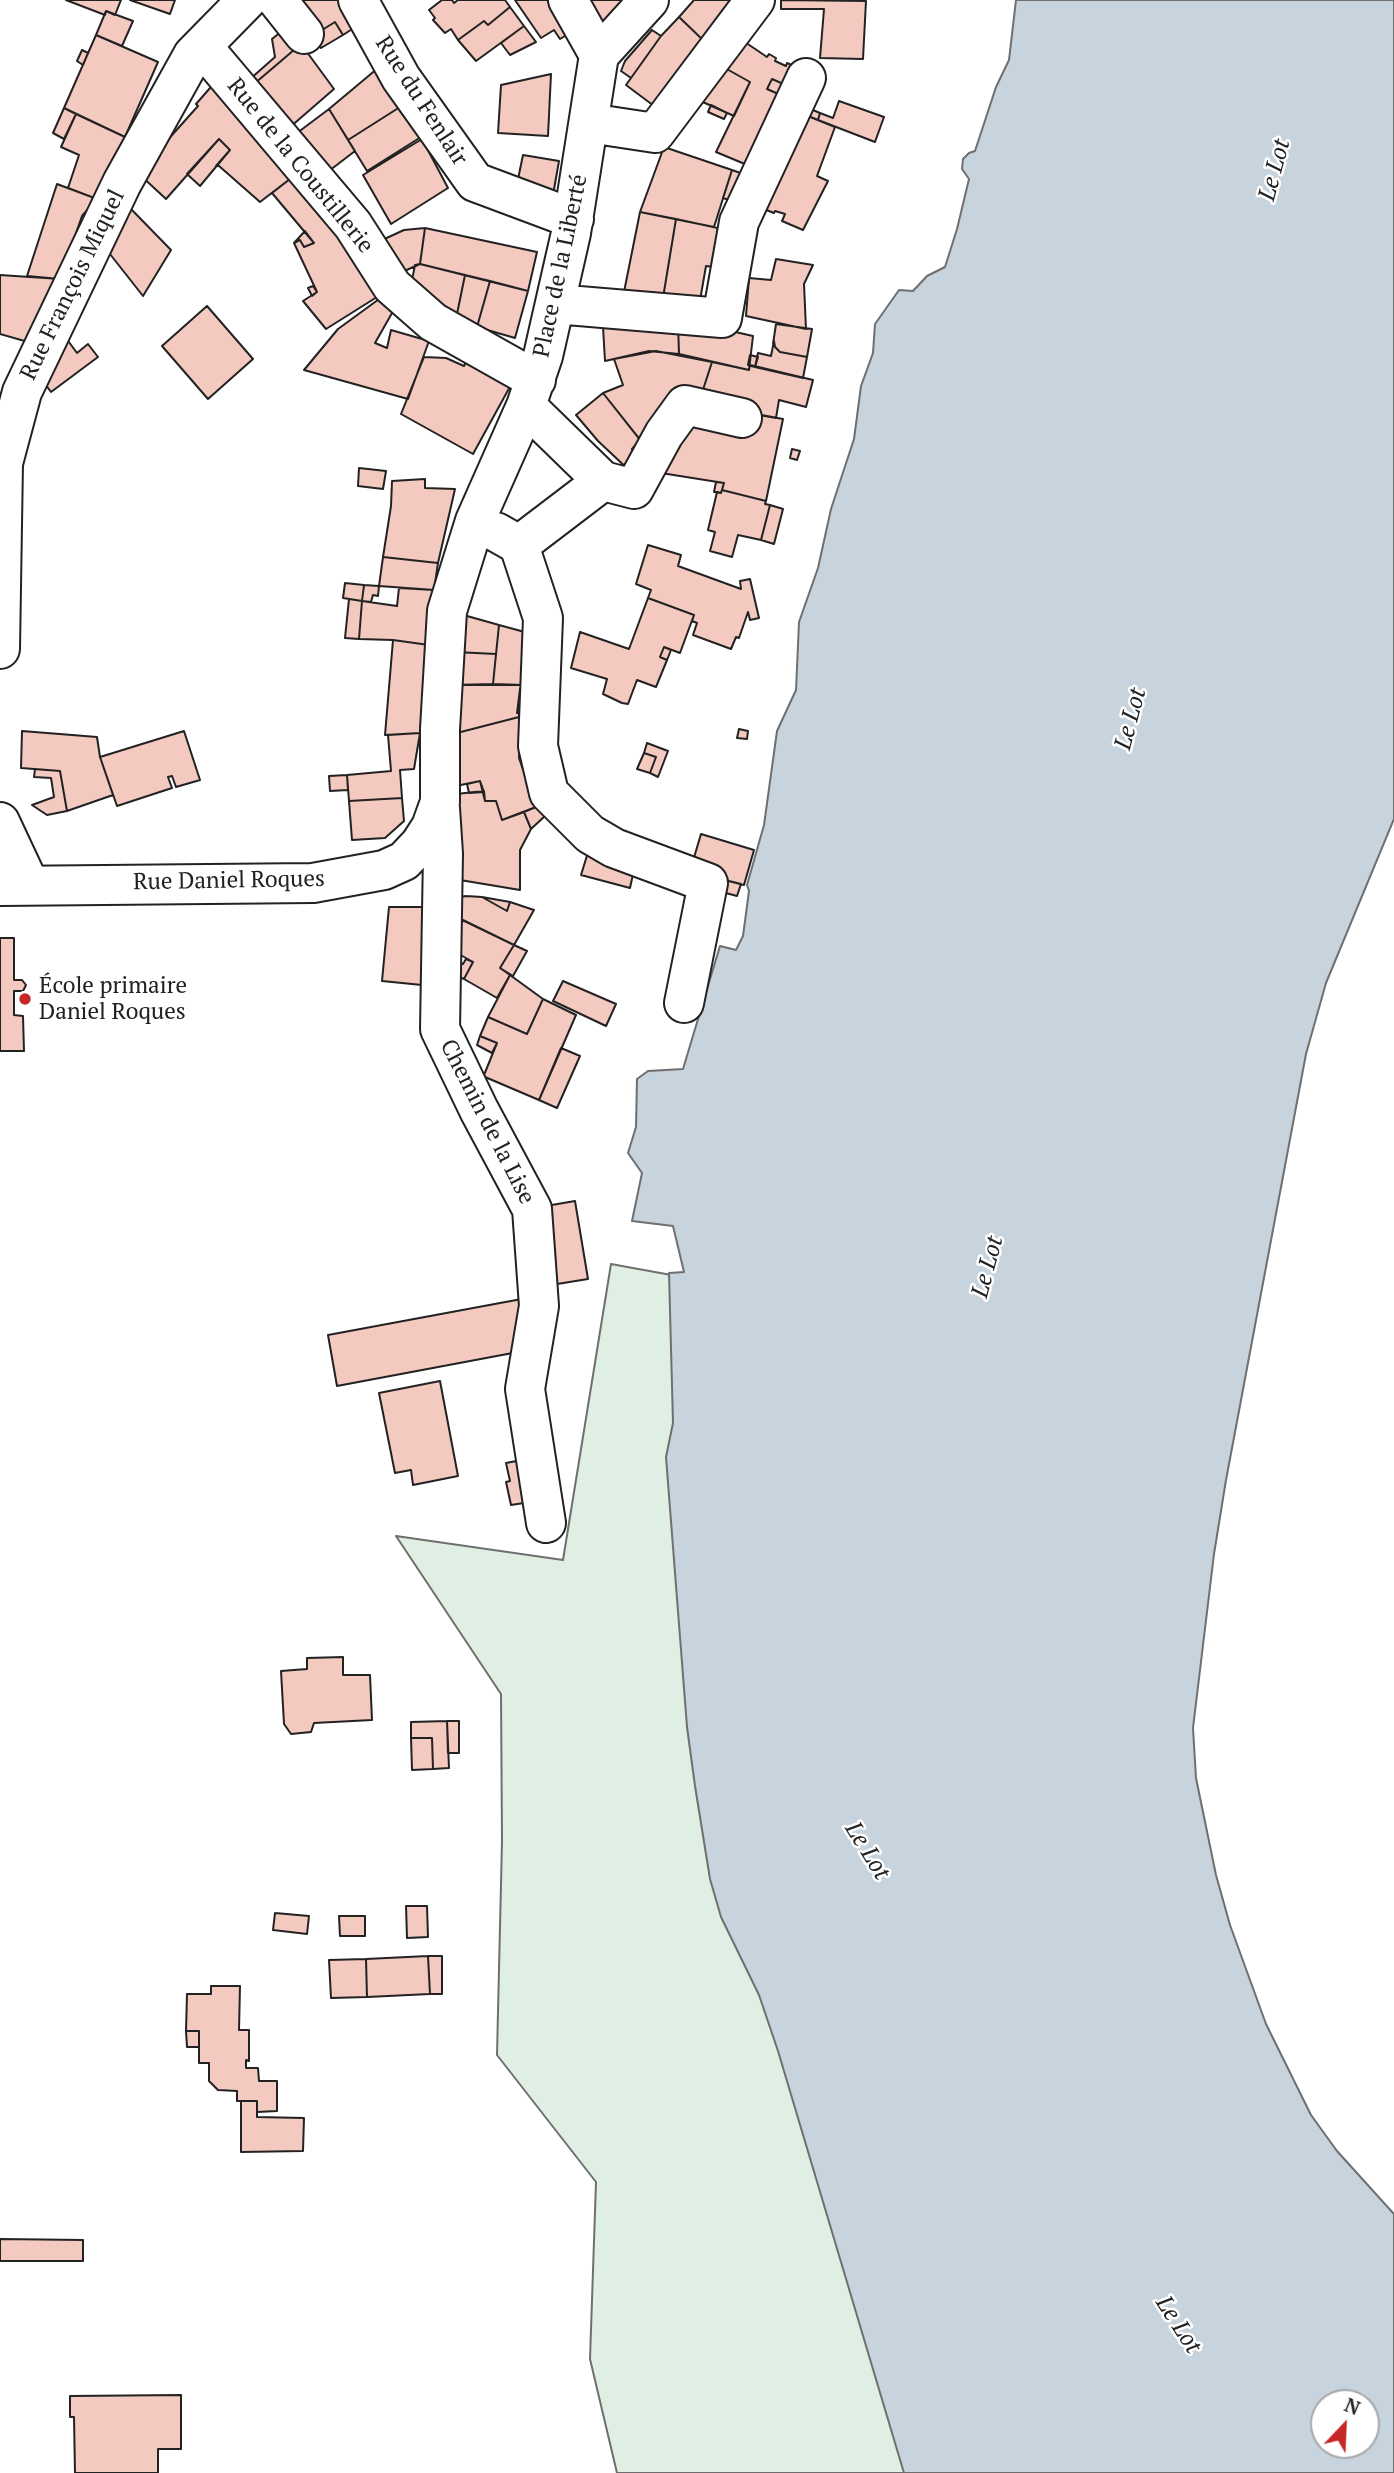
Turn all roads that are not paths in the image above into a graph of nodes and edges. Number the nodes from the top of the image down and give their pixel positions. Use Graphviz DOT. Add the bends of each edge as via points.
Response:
graph roads {
  1 [pos="247,0"];
  2 [pos="277,0"];
  3 [pos="358,0"];
  4 [pos="568,0"];
  5 [pos="649,0"];
  6 [pos="755,0"];
  7 [pos="304,34"];
  8 [pos="202,46"];
  9 [pos="599,55"];
  10 [pos="806,78"];
  11 [pos="589,124"];
  12 [pos="573,219"];
  13 [pos="555,304"];
  14 [pos="531,393"];
  15 [pos="741,418"];
  16 [pos="1,462"];
  17 [pos="603,481"];
  18 [pos="475,521"];
  19 [pos="519,545"];
  20 [pos="447,611"];
  21 [pos="0,649"];
  22 [pos="440,802"];
  23 [pos="0,822"];
  24 [pos="14,885"];
  25 [pos="684,1003"];
  26 [pos="547,1523"];
  1 -- 8 [label="street, Rue François Miquel"];
  2 -- 7 [label="street"];
  3 -- 12 [label="street, Rue du Fenlair" via="401,78 475,182"];
  4 -- 9 [label="street"];
  5 -- 9 [label="street"];
  6 -- 11 [label="street" via="654,133"];
  8 -- 14 [label="street, Rue de la Coustillerie" via="353,225 392,286 433,322"];
  8 -- 16 [label="street, Rue François Miquel" via="122,183 22,392"];
  9 -- 11 [label="street, Place de la Liberté"];
  10 -- 13 [label="street" via="739,222 722,318"];
  11 -- 12 [label="street, Place de la Liberté"];
  12 -- 13 [label="street, Place de la Liberté"];
  13 -- 14 [label="street, Place de la Liberté"];
  14 -- 17 [label="street"];
  14 -- 18 [label="street, Place de la Liberté"];
  15 -- 17 [label="street" via="685,405 634,489"];
  16 -- 21 [label="street, Rue François Miquel"];
  17 -- 19 [label="street"];
  18 -- 19 [label="street"];
  18 -- 20 [label="street, Place de la Liberté"];
  19 -- 25 [label="street" via="543,618 538,746 549,793 590,834 614,848 708,883"];
  20 -- 22 [label="street, Rue Daniel Roques"];
  22 -- 24 [label="street, Rue Daniel Roques" via="420,844 404,861 384,870 313,883"];
  22 -- 26 [label="street, Chemin de la Lise" via="440,1029 532,1209 539,1306 525,1389"];
  23 -- 24 [label="street"];
}
